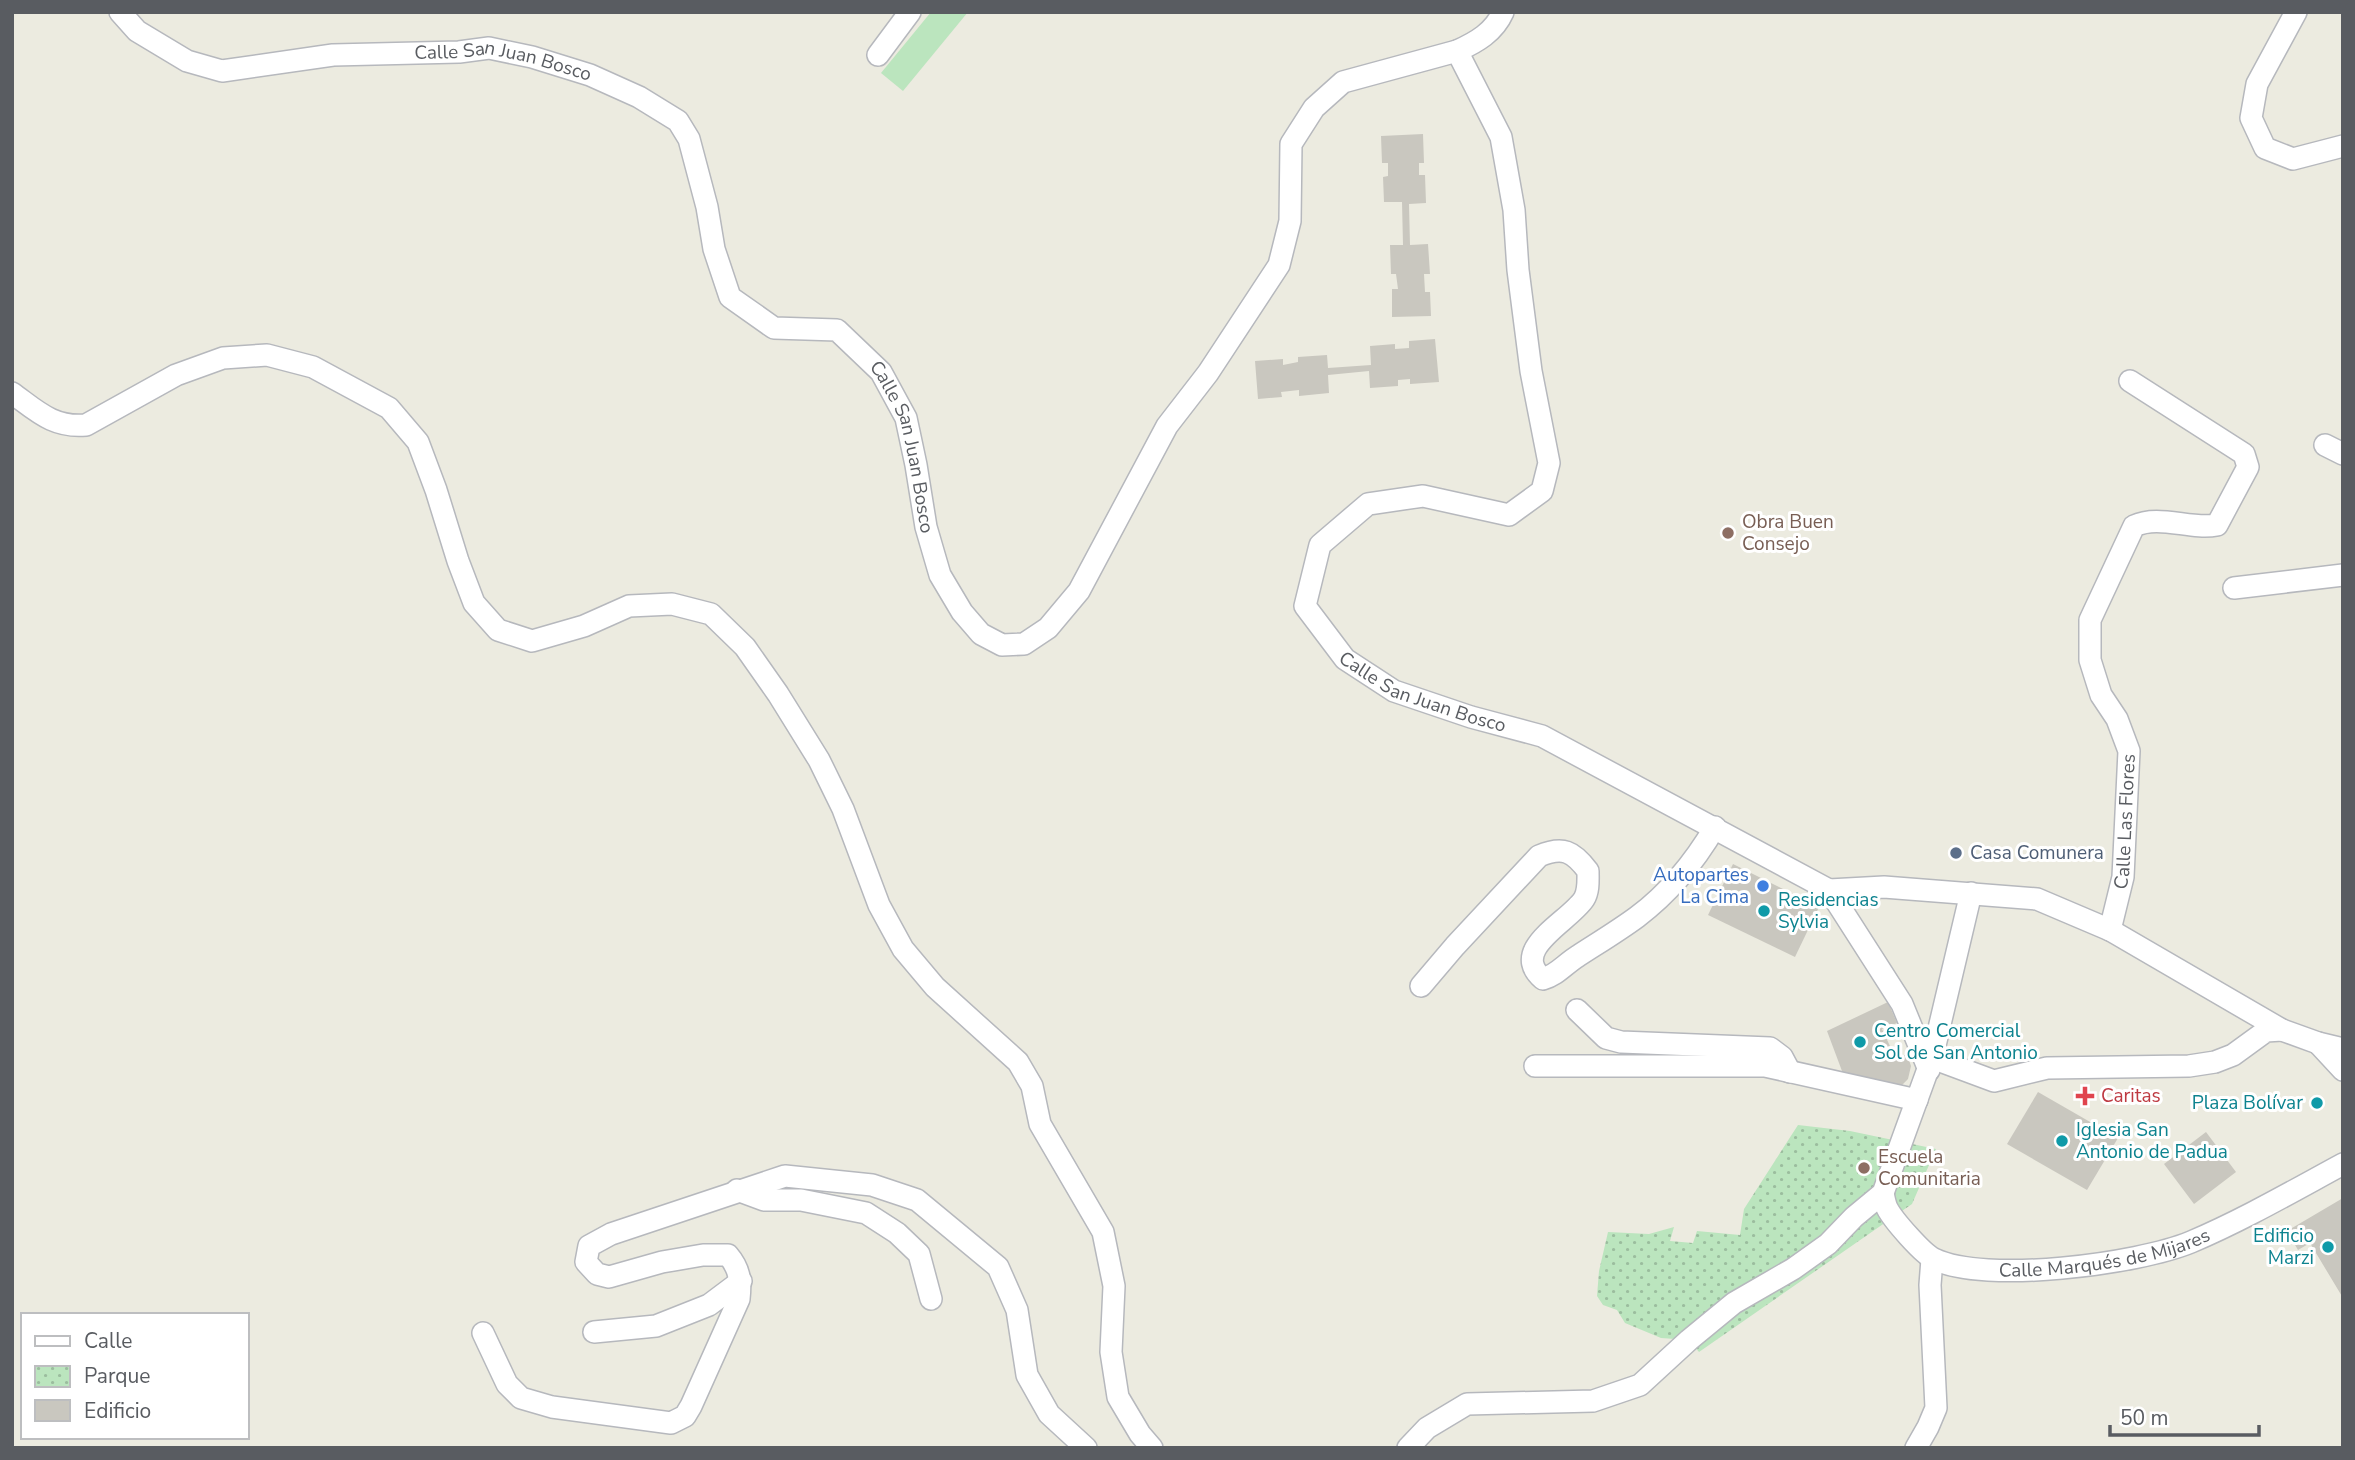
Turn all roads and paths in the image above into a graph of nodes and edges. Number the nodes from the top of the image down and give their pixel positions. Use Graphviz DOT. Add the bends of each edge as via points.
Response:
graph roads {
  1 [pos="120,12"];
  2 [pos="910,12"];
  3 [pos="1503,12"];
  4 [pos="2296,12"];
  5 [pos="1457,51"];
  6 [pos="878,55"];
  7 [pos="2343,146"];
  8 [pos="2130,381"];
  9 [pos="12,393"];
  10 [pos="2343,575"];
  11 [pos="2234,588"];
  12 [pos="1715,827"];
  13 [pos="1829,890"];
  14 [pos="1971,893"];
  15 [pos="2110,930"];
  16 [pos="1421,986"];
  17 [pos="1577,1010"];
  18 [pos="2282,1030"];
  19 [pos="2318,1043"];
  20 [pos="2343,1049"];
  21 [pos="1930,1064"];
  22 [pos="1535,1066"];
  23 [pos="2343,1070"];
  24 [pos="1790,1072"];
  25 [pos="1917,1100"];
  26 [pos="2343,1164"];
  27 [pos="737,1190"];
  28 [pos="1883,1193"];
  29 [pos="1932,1259"];
  30 [pos="741,1281"];
  31 [pos="932,1300"];
  32 [pos="594,1332"];
  33 [pos="483,1333"];
  34 [pos="1086,1448"];
  35 [pos="1152,1448"];
  36 [pos="1408,1448"];
  37 [pos="1916,1448"];
  1 -- 5 [label="street, Calle San Juan Bosco" via="137,30 187,61 222,71 333,55 489,48 590,75 678,121 689,138 714,249 730,297 774,328 837,330 881,372 906,418 926,527 940,575 981,634 1002,645 1024,644 1048,628 1079,591 1167,426 1279,265 1290,221 1291,144 1314,108 1343,82"];
  2 -- 6 [label="street"];
  3 -- 5 [label="street, Calle San Juan Bosco" via="1477,42"];
  4 -- 7 [label="street" via="2257,84 2251,118 2264,148 2293,159"];
  5 -- 12 [label="street, Calle San Juan Bosco" via="1501,137 1514,210 1531,371 1549,463 1542,491 1509,515 1423,496 1368,504 1320,545 1305,606 1345,659 1394,691 1542,736"];
  8 -- 15 [label="street, Calle Las Flores" via="2244,454 2248,467 2217,524 2204,527 2145,521 2134,526 2090,620 2090,660 2101,695 2117,719 2129,751 2123,877"];
  9 -- 35 [label="street" via="47,419 69,427 86,425 176,375 223,358 267,355 313,367 389,408 418,442 474,603 498,630 533,641 629,606 672,604 711,614 745,647 819,760 879,905 903,949 934,987 1017,1062 1032,1086 1040,1124 1103,1232 1114,1286 1111,1352 1118,1397"];
  10 -- 11 [label="street"];
  12 -- 13 [label="street, Calle San Juan Bosco"];
  12 -- 16 [label="street" via="1697,856 1639,916 1543,979 1531,963 1533,950 1585,898 1588,871 1566,852 1552,850 1539,856"];
  13 -- 14 [label="street" via="1884,887"];
  13 -- 21 [label="street" via="1902,1004"];
  14 -- 15 [label="street" via="2037,899"];
  14 -- 21 [label="street"];
  15 -- 18 [label="street"];
  17 -- 24 [label="street" via="1606,1038 1770,1048"];
  18 -- 19 [label="street"];
  18 -- 21 [label="street" via="2266,1031 2215,1062 2189,1066 2047,1068 1994,1081"];
  19 -- 20 [label="street"];
  19 -- 23 [label="street"];
  21 -- 25 [label="street"];
  22 -- 24 [label="street" via="1765,1066"];
  24 -- 25 [label="street"];
  25 -- 28 [label="street"];
  26 -- 29 [label="street, Calle Marqués de Mijares" via="2189,1242 2147,1255 2081,1266 1987,1271"];
  27 -- 30 [label="street" via="611,1234 589,1246 586,1262 597,1274 609,1277 662,1262 728,1255"];
  27 -- 31 [label="street" via="764,1200 801,1200 866,1213 919,1254"];
  27 -- 34 [label="street" via="785,1176 872,1185 917,1200 998,1267 1017,1310 1027,1375 1049,1414"];
  28 -- 29 [label="street, Calle Marqués de Mijares" via="1901,1228"];
  28 -- 36 [label="street" via="1828,1244 1734,1303 1640,1385 1593,1401 1467,1404 1427,1428"];
  29 -- 37 [label="street" via="1936,1408"];
  30 -- 32 [label="street" via="709,1305 656,1326"];
  30 -- 33 [label="street" via="740,1299 691,1406 685,1416 671,1423 552,1407 521,1398 508,1384"];
}
